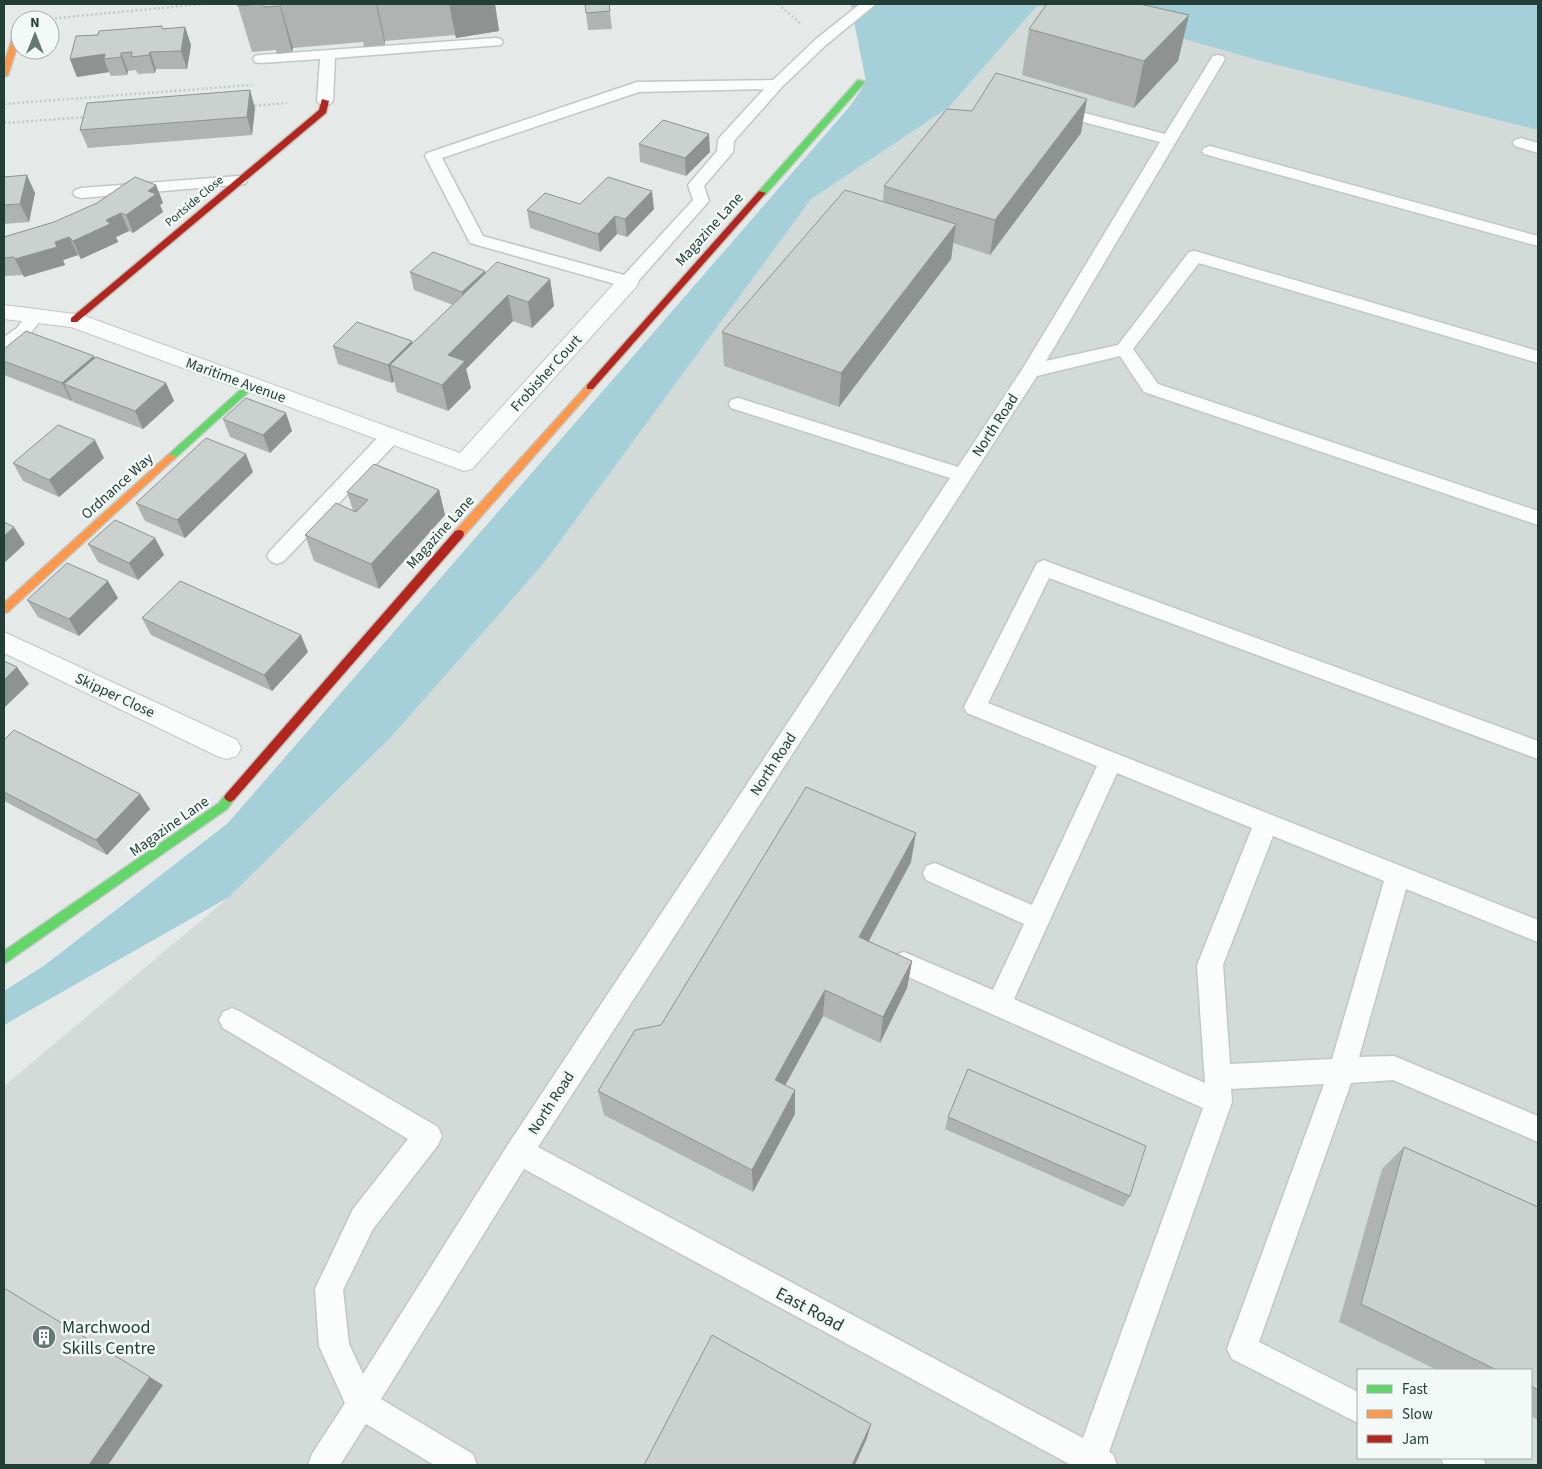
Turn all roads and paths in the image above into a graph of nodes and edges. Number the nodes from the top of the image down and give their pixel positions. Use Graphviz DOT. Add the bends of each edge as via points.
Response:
graph roads {
  1 [pos="203,4"];
  2 [pos="869,4"];
  3 [pos="60,18"];
  4 [pos="496,42"];
  5 [pos="328,54"];
  6 [pos="10,57"];
  7 [pos="260,59"];
  8 [pos="1218,60"];
  9 [pos="4,75"];
  10 [pos="861,82"];
  11 [pos="258,84"];
  12 [pos="777,84"];
  13 [pos="325,101"];
  14 [pos="4,104"];
  15 [pos="247,106"];
  16 [pos="1040,106"];
  17 [pos="91,117"];
  18 [pos="4,123"];
  19 [pos="1169,140"];
  20 [pos="1521,143"];
  21 [pos="1538,148"];
  22 [pos="1210,151"];
  23 [pos="239,181"];
  24 [pos="81,192"];
  25 [pos="1538,242"];
  26 [pos="628,282"];
  27 [pos="4,312"];
  28 [pos="35,315"];
  29 [pos="74,320"];
  30 [pos="4,346"];
  31 [pos="1124,349"];
  32 [pos="1538,357"];
  33 [pos="1031,371"];
  34 [pos="251,385"];
  35 [pos="738,404"];
  36 [pos="390,437"];
  37 [pos="464,463"];
  38 [pos="962,475"];
  39 [pos="1538,518"];
  40 [pos="277,556"];
  41 [pos="4,609"];
  42 [pos="4,642"];
  43 [pos="227,748"];
  44 [pos="1538,750"];
  45 [pos="1111,761"];
  46 [pos="1266,822"];
  47 [pos="935,874"];
  48 [pos="1398,875"];
  49 [pos="1039,919"];
  50 [pos="1538,930"];
  51 [pos="4,958"];
  52 [pos="904,963"];
  53 [pos="998,1006"];
  54 [pos="232,1020"];
  55 [pos="1342,1070"];
  56 [pos="1218,1090"];
  57 [pos="1538,1129"];
  58 [pos="519,1152"];
  59 [pos="362,1404"];
  60 [pos="1357,1407"];
  61 [pos="1458,1459"];
  62 [pos="1096,1462"];
  63 [pos="324,1465"];
  64 [pos="462,1465"];
  65 [pos="1471,1465"];
  1 -- 3 [label="path"];
  2 -- 12 [label="lane" via="821,42"];
  4 -- 5 [label="lane"];
  5 -- 7 [label="lane"];
  5 -- 13 [label="lane"];
  6 -- 9 [label="street"];
  8 -- 19 [label="lane, North Road"];
  10 -- 51 [label="street, Magazine Lane" via="373,631 223,806"];
  11 -- 14 [label="path"];
  12 -- 26 [label="lane" via="726,140 725,152 696,185 701,201"];
  12 -- 26 [label="lane" via="637,87 432,156 476,239"];
  13 -- 15 [label="path"];
  13 -- 23 [label="street, Portside Close" via="323,110"];
  16 -- 19 [label="lane"];
  17 -- 18 [label="path"];
  19 -- 33 [label="lane, North Road"];
  20 -- 21 [label="lane"];
  22 -- 25 [label="lane"];
  23 -- 24 [label="lane"];
  23 -- 29 [label="street, Portside Close"];
  26 -- 37 [label="street, Frobisher Court"];
  27 -- 28 [label="street, Maritime Avenue"];
  28 -- 29 [label="street, Maritime Avenue"];
  28 -- 30 [label="lane" via="23,332"];
  29 -- 34 [label="street, Maritime Avenue"];
  31 -- 32 [label="lane" via="1195,256"];
  31 -- 33 [label="lane"];
  31 -- 39 [label="lane" via="1151,388"];
  33 -- 38 [label="lane, North Road"];
  34 -- 36 [label="street, Maritime Avenue"];
  34 -- 41 [label="street, Ordnance Way"];
  35 -- 38 [label="lane"];
  36 -- 37 [label="street, Maritime Avenue"];
  36 -- 40 [label="lane"];
  38 -- 58 [label="lane, North Road"];
  42 -- 43 [label="street, Skipper Close"];
  44 -- 45 [label="lane" via="1044,568 975,707"];
  45 -- 46 [label="lane"];
  45 -- 49 [label="lane"];
  46 -- 48 [label="lane"];
  46 -- 56 [label="lane" via="1210,965"];
  47 -- 49 [label="lane"];
  48 -- 50 [label="lane"];
  48 -- 55 [label="lane"];
  49 -- 53 [label="lane"];
  52 -- 53 [label="lane"];
  53 -- 56 [label="lane"];
  54 -- 59 [label="lane" via="428,1136 363,1219 329,1289 334,1346"];
  55 -- 56 [label="lane"];
  55 -- 57 [label="lane" via="1394,1068"];
  55 -- 60 [label="lane" via="1242,1348"];
  56 -- 62 [label="lane"];
  58 -- 59 [label="lane, North Road"];
  58 -- 62 [label="lane, East Road"];
  59 -- 63 [label="lane, North Road"];
  59 -- 64 [label="lane"];
  61 -- 65 [label="lane"];
}
